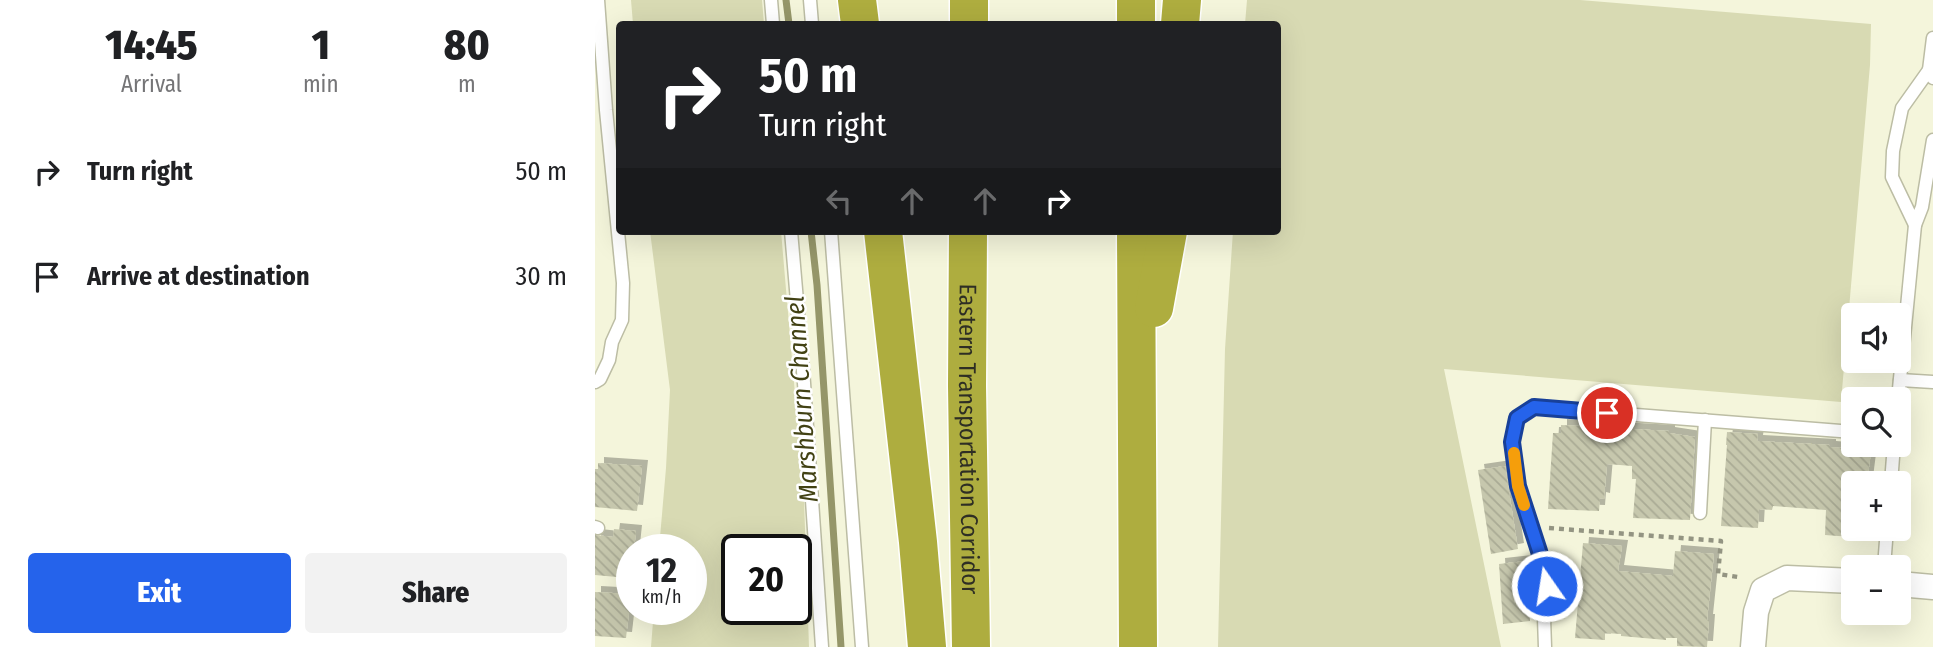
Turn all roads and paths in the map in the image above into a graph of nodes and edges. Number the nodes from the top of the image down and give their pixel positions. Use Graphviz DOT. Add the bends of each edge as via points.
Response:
graph roads {
  1 [pos="598,0"];
  2 [pos="771,0"];
  3 [pos="810,0"];
  4 [pos="857,0"];
  5 [pos="969,0"];
  6 [pos="1136,0"];
  7 [pos="1182,0"];
  8 [pos="773,21"];
  9 [pos="812,21"];
  10 [pos="860,21"];
  11 [pos="969,21"];
  12 [pos="1136,21"];
  13 [pos="1180,21"];
  14 [pos="1933,38"];
  15 [pos="1931,74"];
  16 [pos="1933,140"];
  17 [pos="616,206"];
  18 [pos="1915,225"];
  19 [pos="619,235"];
  20 [pos="791,235"];
  21 [pos="831,235"];
  22 [pos="883,235"];
  23 [pos="968,235"];
  24 [pos="1136,235"];
  25 [pos="1167,235"];
  26 [pos="1900,380"];
  27 [pos="595,382"];
  28 [pos="1933,382"];
  29 [pos="1899,387"];
  30 [pos="1136,407"];
  31 [pos="1705,420"];
  32 [pos="1841,431"];
  33 [pos="1700,513"];
  34 [pos="1531,527"];
  35 [pos="1738,577"];
  36 [pos="1841,580"];
  37 [pos="1911,585"];
  38 [pos="1933,587"];
  39 [pos="822,647"];
  40 [pos="862,647"];
  41 [pos="927,647"];
  42 [pos="971,647"];
  43 [pos="1138,647"];
  44 [pos="1545,647"];
  45 [pos="1753,647"];
  1 -- 17 [label="lane"];
  2 -- 8 [label="lane"];
  3 -- 9 [label="lane"];
  4 -- 10 [label="highway"];
  5 -- 11 [label="highway"];
  6 -- 12 [label="highway"];
  7 -- 13 [label="highway"];
  14 -- 15 [label="lane"];
  15 -- 18 [label="lane" via="1902,108 1893,151 1892,177"];
  16 -- 18 [label="lane"];
  18 -- 26 [label="lane"];
  19 -- 27 [label="lane" via="622,320 609,360"];
  20 -- 39 [label="lane"];
  21 -- 40 [label="lane"];
  22 -- 41 [label="highway"];
  23 -- 42 [label="highway, Eastern Transportation Corridor"];
  24 -- 30 [label="highway"];
  25 -- 30 [label="highway"];
  26 -- 28 [label="lane"];
  26 -- 29 [label="lane"];
  30 -- 43 [label="highway"];
  31 -- 32 [label="lane"];
  31 -- 33 [label="lane"];
  31 -- 34 [label="lane" via="1534,407 1517,418 1512,442 1518,486"];
  34 -- 35 [label="path" via="1721,541 1718,574"];
  34 -- 44 [label="lane" via="1547,586"];
  36 -- 45 [label="street" via="1787,578 1763,590"];
  37 -- 38 [label="street"];
}
